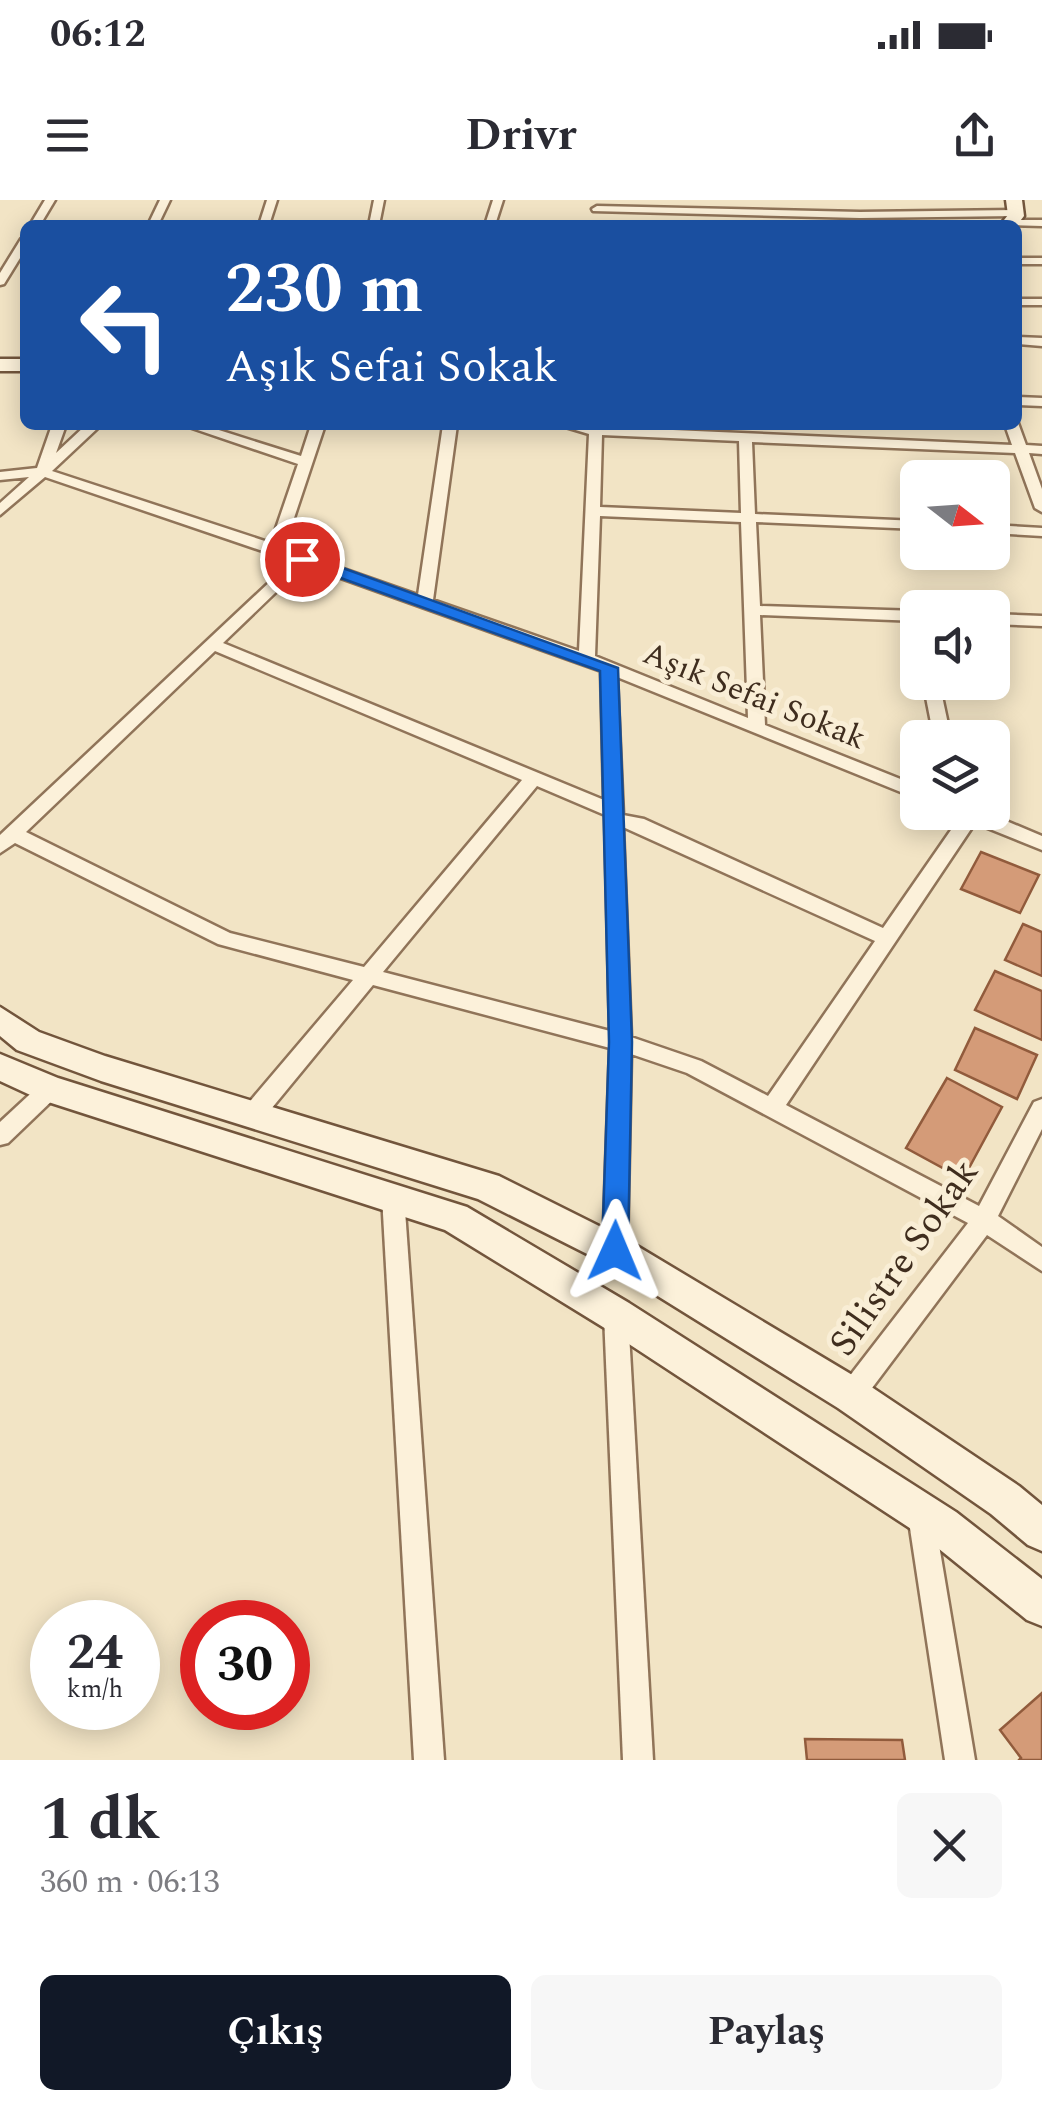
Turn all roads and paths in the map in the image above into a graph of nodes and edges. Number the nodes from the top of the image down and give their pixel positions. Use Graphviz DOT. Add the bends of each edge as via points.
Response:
graph roads {
  1 [pos="879,200"];
  2 [pos="597,204"];
  3 [pos="672,210"];
  4 [pos="744,212"];
  5 [pos="1012,215"];
  6 [pos="676,220"];
  7 [pos="749,220"];
  8 [pos="820,220"];
  9 [pos="892,220"];
  10 [pos="1042,223"];
  11 [pos="20,252"];
  12 [pos="0,282"];
  13 [pos="57,430"];
  14 [pos="88,430"];
  15 [pos="206,430"];
  16 [pos="316,430"];
  17 [pos="449,430"];
  18 [pos="596,430"];
  19 [pos="652,430"];
  20 [pos="1014,430"];
  21 [pos="737,433"];
  22 [pos="1021,449"];
  23 [pos="1042,450"];
  24 [pos="303,460"];
  25 [pos="42,472"];
  26 [pos="0,476"];
  27 [pos="1042,508"];
  28 [pos="0,511"];
  29 [pos="593,512"];
  30 [pos="748,517"];
  31 [pos="900,525"];
  32 [pos="1010,530"];
  33 [pos="1042,532"];
  34 [pos="276,550"];
  35 [pos="302,559"];
  36 [pos="425,602"];
  37 [pos="753,610"];
  38 [pos="900,616"];
  39 [pos="1010,621"];
  40 [pos="1042,622"];
  41 [pos="212,644"];
  42 [pos="587,659"];
  43 [pos="609,668"];
  44 [pos="757,728"];
  45 [pos="534,778"];
  46 [pos="900,786"];
  47 [pos="613,815"];
  48 [pos="958,830"];
  49 [pos="1009,830"];
  50 [pos="6,840"];
  51 [pos="1042,843"];
  52 [pos="887,938"];
  53 [pos="366,976"];
  54 [pos="0,1019"];
  55 [pos="620,1042"];
  56 [pos="0,1067"];
  57 [pos="50,1089"];
  58 [pos="774,1106"];
  59 [pos="1042,1108"];
  60 [pos="254,1112"];
  61 [pos="0,1136"];
  62 [pos="394,1196"];
  63 [pos="984,1220"];
  64 [pos="615,1251"];
  65 [pos="1042,1260"];
  66 [pos="616,1315"];
  67 [pos="850,1395"];
  68 [pos="921,1513"];
  69 [pos="1042,1531"];
  70 [pos="1042,1605"];
  71 [pos="429,1760"];
  72 [pos="638,1760"];
  73 [pos="960,1760"];
  1 -- 9 [label="street"];
  2 -- 3 [label="street"];
  3 -- 4 [label="street"];
  3 -- 6 [label="street"];
  4 -- 7 [label="street"];
  4 -- 8 [label="street"];
  5 -- 9 [label="street"];
  5 -- 10 [label="street"];
  8 -- 9 [label="street"];
  11 -- 12 [label="street"];
  13 -- 25 [label="street"];
  14 -- 25 [label="street"];
  15 -- 24 [label="street"];
  16 -- 24 [label="street"];
  17 -- 36 [label="street"];
  18 -- 29 [label="street"];
  19 -- 21 [label="street"];
  20 -- 22 [label="street"];
  21 -- 22 [label="street"];
  21 -- 30 [label="street"];
  22 -- 23 [label="street"];
  22 -- 27 [label="street"];
  24 -- 34 [label="street"];
  25 -- 26 [label="street, Aşık Sefai Sokak"];
  25 -- 28 [label="street"];
  25 -- 34 [label="street, Aşık Sefai Sokak"];
  29 -- 30 [label="street"];
  29 -- 42 [label="street"];
  30 -- 31 [label="street"];
  30 -- 37 [label="street"];
  32 -- 33 [label="street"];
  34 -- 35 [label="street, Aşık Sefai Sokak"];
  35 -- 36 [label="street, Aşık Sefai Sokak"];
  35 -- 41 [label="street"];
  36 -- 42 [label="street, Aşık Sefai Sokak"];
  37 -- 38 [label="street"];
  37 -- 44 [label="street"];
  39 -- 40 [label="street"];
  41 -- 45 [label="street"];
  41 -- 50 [label="street"];
  42 -- 43 [label="street, Aşık Sefai Sokak"];
  43 -- 44 [label="street, Aşık Sefai Sokak"];
  43 -- 47 [label="street"];
  44 -- 46 [label="street, Aşık Sefai Sokak"];
  45 -- 47 [label="street"];
  45 -- 53 [label="street"];
  47 -- 52 [label="street"];
  47 -- 55 [label="street"];
  48 -- 52 [label="street"];
  49 -- 51 [label="street"];
  50 -- 53 [label="street" via="226,939"];
  52 -- 58 [label="street"];
  53 -- 55 [label="street"];
  53 -- 60 [label="street"];
  54 -- 60 [label="street" via="28,1041 101,1068"];
  55 -- 58 [label="street" via="694,1067"];
  55 -- 64 [label="street"];
  56 -- 57 [label="street"];
  57 -- 61 [label="street"];
  57 -- 62 [label="street"];
  58 -- 63 [label="street"];
  59 -- 63 [label="street, Silistre Sokak"];
  60 -- 64 [label="street" via="487,1188"];
  62 -- 66 [label="street" via="455,1218"];
  62 -- 71 [label="street"];
  63 -- 65 [label="street"];
  63 -- 67 [label="street, Silistre Sokak"];
  64 -- 67 [label="street"];
  66 -- 68 [label="street"];
  66 -- 72 [label="street"];
  67 -- 69 [label="street"];
  68 -- 70 [label="street"];
  68 -- 73 [label="street"];
}
